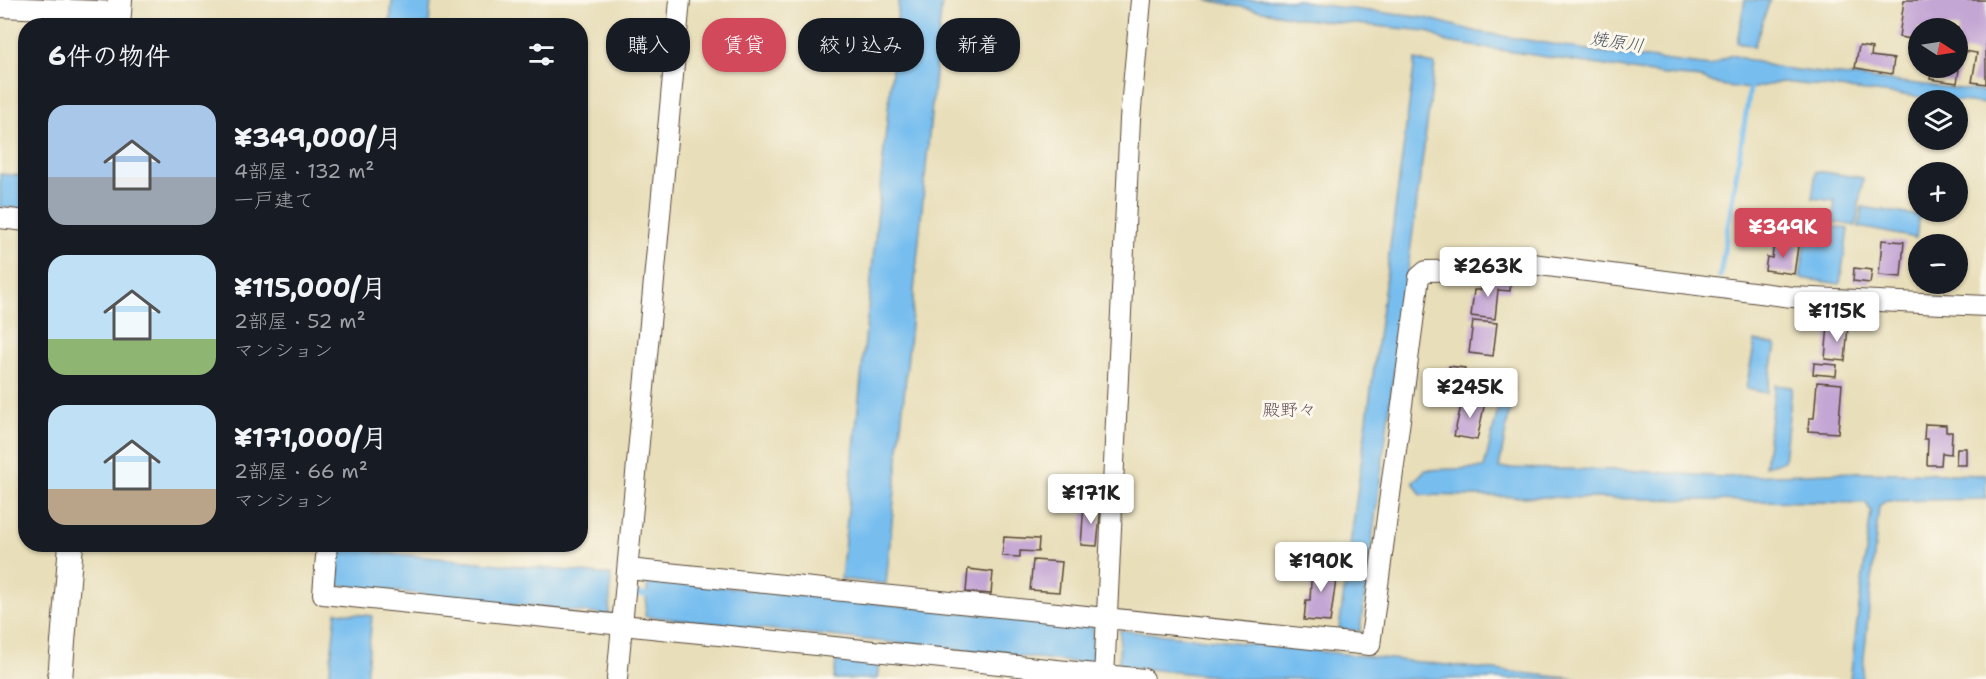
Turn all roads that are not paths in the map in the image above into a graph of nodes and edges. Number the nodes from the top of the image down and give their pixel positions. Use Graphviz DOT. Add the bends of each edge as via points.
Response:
graph roads {
  1 [pos="680,0"];
  2 [pos="1141,0"];
  3 [pos="0,7"];
  4 [pos="119,13"];
  5 [pos="0,218"];
  6 [pos="18,220"];
  7 [pos="1986,306"];
  8 [pos="70,552"];
  9 [pos="326,552"];
  10 [pos="628,572"];
  11 [pos="1105,618"];
  12 [pos="622,624"];
  13 [pos="1104,677"];
  14 [pos="60,679"];
  15 [pos="617,679"];
  16 [pos="1144,679"];
  1 -- 10 [label="street"];
  2 -- 11 [label="street" via="1130,119"];
  3 -- 4 [label="street"];
  5 -- 6 [label="street"];
  7 -- 11 [label="street" via="1792,297 1532,264 1426,271 1419,277 1370,645"];
  8 -- 14 [label="street"];
  9 -- 12 [label="street" via="323,594"];
  10 -- 11 [label="street"];
  10 -- 12 [label="street"];
  11 -- 13 [label="street"];
  12 -- 13 [label="street"];
  12 -- 15 [label="street"];
  13 -- 16 [label="street"];
}
